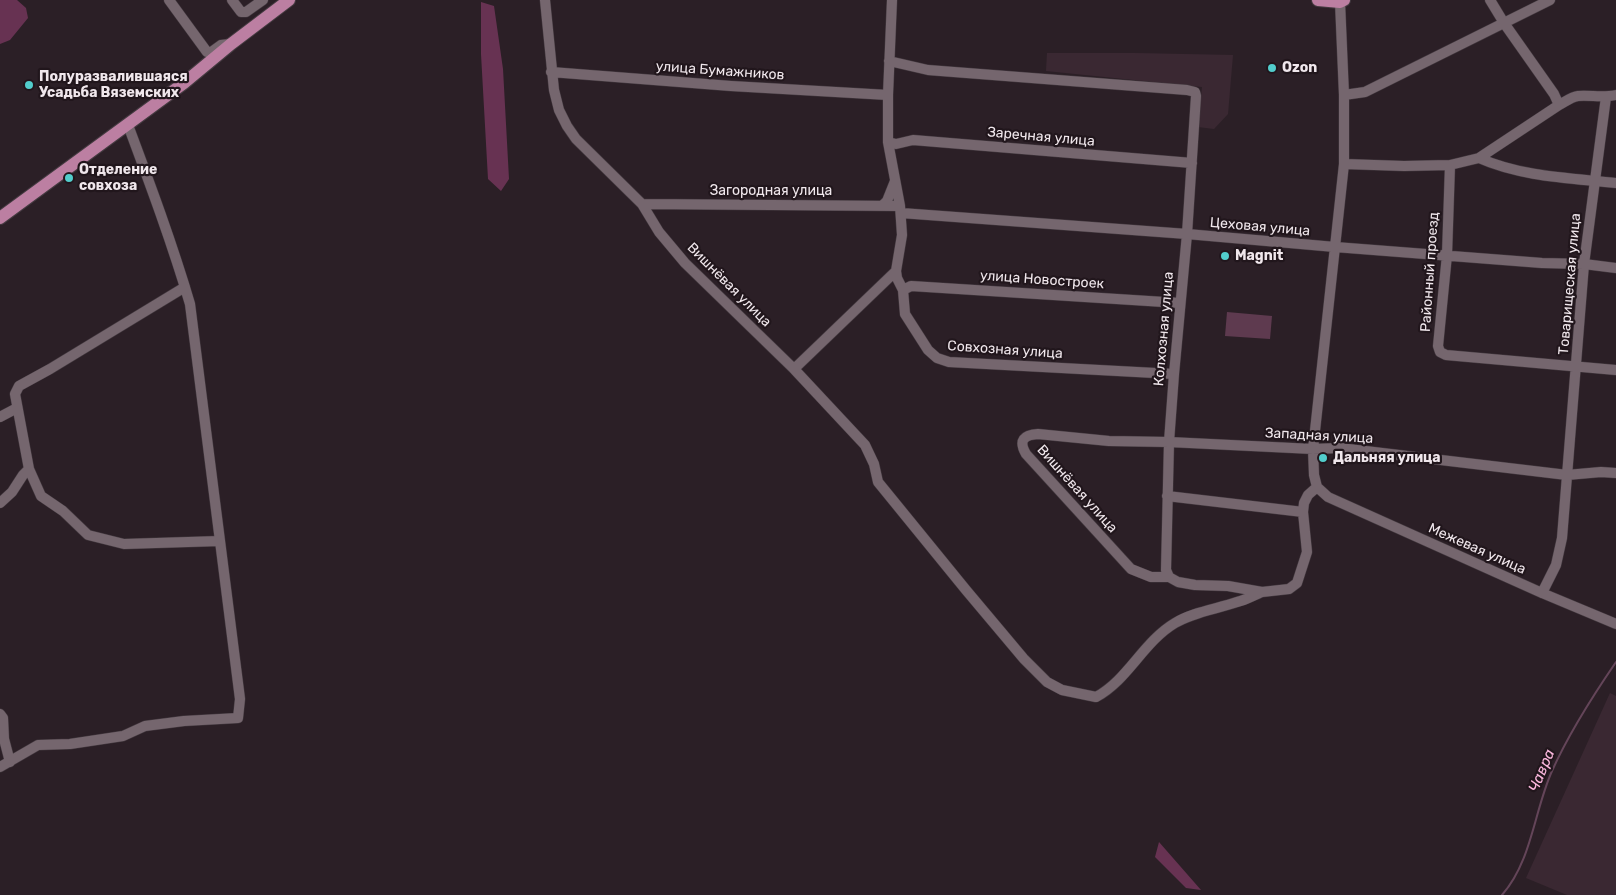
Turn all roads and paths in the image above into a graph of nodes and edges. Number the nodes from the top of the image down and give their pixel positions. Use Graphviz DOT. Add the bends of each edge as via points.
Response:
graph roads {
  1 [pos="169,0"];
  2 [pos="232,0"];
  3 [pos="264,0"];
  4 [pos="288,0"];
  5 [pos="545,0"];
  6 [pos="892,0"];
  7 [pos="1318,0"];
  8 [pos="1490,0"];
  9 [pos="1550,0"];
  10 [pos="1342,1"];
  11 [pos="1504,22"];
  12 [pos="230,44"];
  13 [pos="889,61"];
  14 [pos="551,72"];
  15 [pos="888,95"];
  16 [pos="1344,95"];
  17 [pos="1611,96"];
  18 [pos="1559,105"];
  19 [pos="128,125"];
  20 [pos="888,142"];
  21 [pos="1479,158"];
  22 [pos="1192,163"];
  23 [pos="1344,164"];
  24 [pos="1450,165"];
  25 [pos="895,179"];
  26 [pos="1594,180"];
  27 [pos="1616,183"];
  28 [pos="642,204"];
  29 [pos="882,206"];
  30 [pos="901,209"];
  31 [pos="0,218"];
  32 [pos="1186,234"];
  33 [pos="1335,247"];
  34 [pos="1446,255"];
  35 [pos="1584,264"];
  36 [pos="1616,268"];
  37 [pos="896,271"];
  38 [pos="185,287"];
  39 [pos="903,290"];
  40 [pos="1180,303"];
  41 [pos="1576,367"];
  42 [pos="794,369"];
  43 [pos="1616,370"];
  44 [pos="1174,374"];
  45 [pos="18,408"];
  46 [pos="0,417"];
  47 [pos="1169,442"];
  48 [pos="1312,449"];
  49 [pos="29,469"];
  50 [pos="1616,473"];
  51 [pos="1567,475"];
  52 [pos="1317,487"];
  53 [pos="1167,496"];
  54 [pos="0,503"];
  55 [pos="1303,512"];
  56 [pos="220,542"];
  57 [pos="1167,574"];
  58 [pos="1262,592"];
  59 [pos="1542,593"];
  60 [pos="1613,621"];
  61 [pos="0,714"];
  62 [pos="10,762"];
  63 [pos="0,768"];
  1 -- 12 [label="street" via="208,52"];
  2 -- 3 [label="street" via="241,12"];
  4 -- 12 [label="main road"];
  5 -- 14 [label="street, Вишнёвая улица"];
  6 -- 13 [label="street, Совхозная улица"];
  7 -- 10 [label="main road"];
  8 -- 11 [label="street"];
  9 -- 11 [label="street"];
  10 -- 16 [label="street"];
  11 -- 16 [label="street" via="1365,92"];
  11 -- 18 [label="street"];
  12 -- 19 [label="main road"];
  13 -- 15 [label="street, Совхозная улица"];
  13 -- 22 [label="street, Колхозная улица" via="928,70 1195,92"];
  14 -- 15 [label="street, улица Бумажников"];
  14 -- 28 [label="street, Вишнёвая улица" via="559,110 567,126 576,139"];
  15 -- 20 [label="street, Совхозная улица"];
  16 -- 23 [label="street"];
  17 -- 18 [label="street" via="1577,96"];
  17 -- 26 [label="street, Товарищеская улица"];
  18 -- 21 [label="street"];
  19 -- 31 [label="main road"];
  19 -- 38 [label="street"];
  20 -- 22 [label="street, Заречная улица" via="896,144 912,140"];
  20 -- 25 [label="street, Совхозная улица"];
  21 -- 24 [label="street"];
  21 -- 26 [label="street" via="1518,172"];
  22 -- 32 [label="street, Колхозная улица"];
  23 -- 24 [label="street"];
  23 -- 33 [label="street"];
  24 -- 34 [label="street, Районный проезд"];
  25 -- 29 [label="street"];
  25 -- 30 [label="street, Совхозная улица"];
  26 -- 27 [label="street"];
  26 -- 35 [label="street, Товарищеская улица"];
  28 -- 29 [label="street, Загородная улица"];
  28 -- 42 [label="street, Вишнёвая улица" via="659,232 685,263"];
  29 -- 30 [label="street, Загородная улица"];
  30 -- 32 [label="street, Цеховая улица"];
  30 -- 37 [label="street, Совхозная улица"];
  32 -- 33 [label="street, Цеховая улица"];
  32 -- 40 [label="street, Колхозная улица"];
  33 -- 34 [label="street, Цеховая улица"];
  33 -- 48 [label="street"];
  34 -- 35 [label="street, Цеховая улица"];
  34 -- 41 [label="street, Районный проезд" via="1440,352"];
  35 -- 36 [label="street, Цеховая улица"];
  35 -- 41 [label="street, Товарищеская улица"];
  37 -- 39 [label="street, Совхозная улица"];
  37 -- 42 [label="street"];
  38 -- 45 [label="street" via="19,386 15,394"];
  38 -- 56 [label="street" via="190,304"];
  39 -- 40 [label="street, улица Новостроек" via="911,286"];
  39 -- 44 [label="street, Совхозная улица" via="904,314 928,350 949,362"];
  40 -- 44 [label="street, Колхозная улица"];
  41 -- 43 [label="street, Районный проезд"];
  41 -- 51 [label="street, Товарищеская улица"];
  42 -- 58 [label="street, Вишнёвая улица" via="865,445 878,482 1024,658 1047,682 1062,690 1096,697 1107,691 1175,623"];
  44 -- 47 [label="street, Колхозная улица"];
  45 -- 46 [label="street"];
  45 -- 49 [label="street"];
  47 -- 48 [label="street, Западная улица"];
  47 -- 53 [label="street, Колхозная улица"];
  47 -- 57 [label="street, Вишнёвая улица" via="1109,441 1038,434 1023,439 1026,454 1131,569 1151,577"];
  48 -- 51 [label="street, Западная улица" via="1340,448"];
  48 -- 52 [label="street"];
  49 -- 54 [label="street"];
  49 -- 56 [label="street" via="41,496 63,511 88,535 124,544"];
  50 -- 51 [label="street, Западная улица"];
  51 -- 59 [label="street, Товарищеская улица" via="1560,551"];
  52 -- 55 [label="street" via="1308,495"];
  52 -- 59 [label="street, Межевая улица" via="1328,497"];
  53 -- 55 [label="street"];
  53 -- 57 [label="street, Колхозная улица"];
  55 -- 58 [label="street" via="1308,552 1297,583 1289,589"];
  56 -- 62 [label="street" via="240,699 238,718 145,726 123,736 38,745"];
  57 -- 58 [label="street" via="1178,582"];
  59 -- 60 [label="street, Межевая улица"];
  61 -- 62 [label="street"];
  62 -- 63 [label="street"];
}
